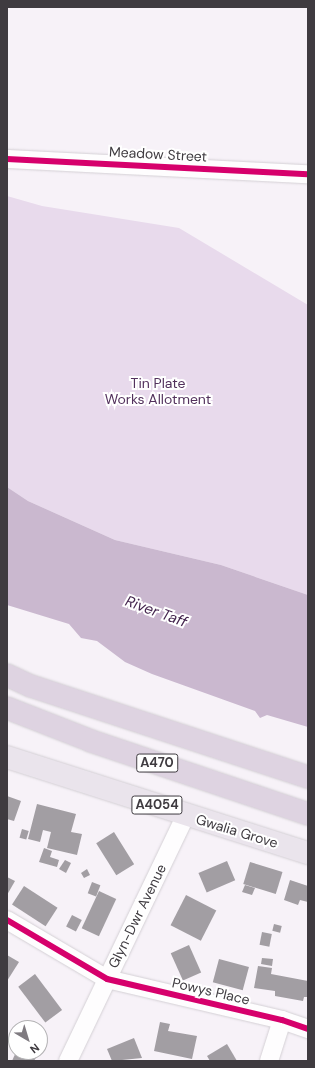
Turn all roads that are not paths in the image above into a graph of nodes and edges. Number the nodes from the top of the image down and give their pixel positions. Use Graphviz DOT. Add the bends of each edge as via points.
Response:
graph roads {
  1 [pos="7,159"];
  2 [pos="308,174"];
  3 [pos="7,675"];
  4 [pos="7,708"];
  5 [pos="7,757"];
  6 [pos="308,777"];
  7 [pos="308,814"];
  8 [pos="186,815"];
  9 [pos="308,853"];
  10 [pos="7,920"];
  11 [pos="107,979"];
  12 [pos="282,1020"];
  13 [pos="308,1030"];
  14 [pos="68,1061"];
  15 [pos="269,1061"];
  1 -- 2 [label="street, Meadow Street"];
  3 -- 6 [label="highway, A470" via="31,686"];
  4 -- 7 [label="highway, A470" via="91,741"];
  5 -- 8 [label="main road, Gwalia Grove / A4054"];
  8 -- 9 [label="main road, Gwalia Grove / A4054"];
  8 -- 11 [label="street, Glyn-Dwr Avenue"];
  10 -- 11 [label="street, Powys Place"];
  11 -- 12 [label="street, Powys Place"];
  11 -- 14 [label="street, Glyn-Dwr Avenue"];
  12 -- 13 [label="street, Powys Place"];
  12 -- 15 [label="street"];
}
